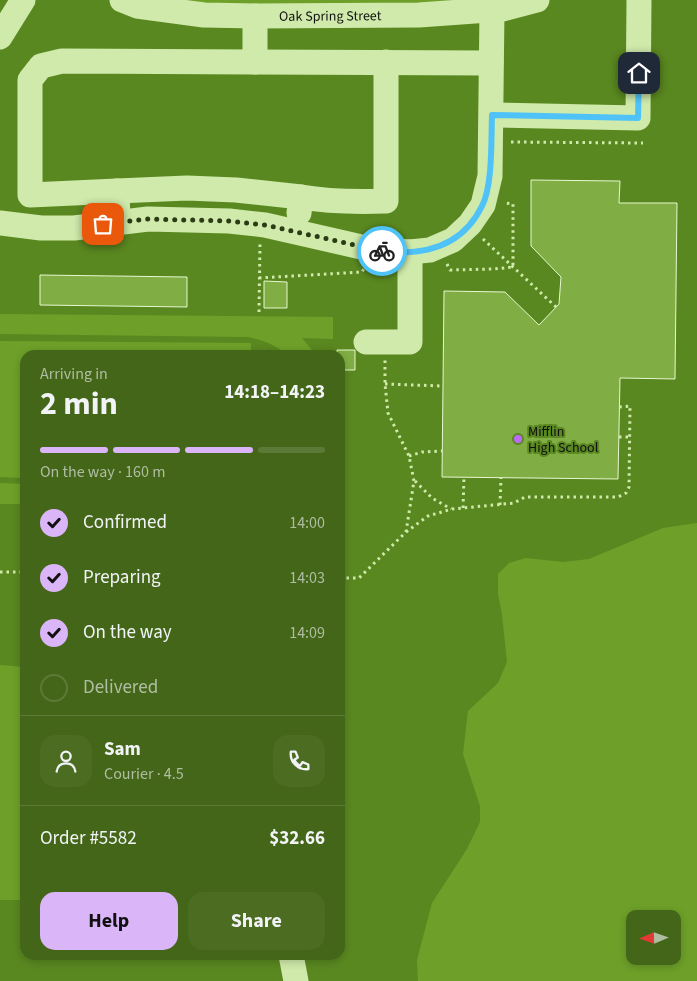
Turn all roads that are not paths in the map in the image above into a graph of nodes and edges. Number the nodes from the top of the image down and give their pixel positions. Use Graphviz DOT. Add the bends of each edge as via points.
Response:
graph roads {
  1 [pos="23,0"];
  2 [pos="122,0"];
  3 [pos="537,0"];
  4 [pos="639,0"];
  5 [pos="492,10"];
  6 [pos="255,16"];
  7 [pos="0,37"];
  8 [pos="255,62"];
  9 [pos="386,62"];
  10 [pos="492,62"];
  11 [pos="492,115"];
  12 [pos="117,191"];
  13 [pos="300,197"];
  14 [pos="0,223"];
  15 [pos="118,223"];
  16 [pos="297,231"];
  17 [pos="410,252"];
  18 [pos="376,342"];
  19 [pos="292,960"];
  20 [pos="296,981"];
  1 -- 7 [label="street"];
  2 -- 6 [label="street, Oak Spring Street" via="137,6 204,15"];
  3 -- 5 [label="street, Oak Spring Street"];
  4 -- 11 [label="street" via="638,118"];
  5 -- 6 [label="street, Oak Spring Street" via="419,15"];
  5 -- 10 [label="street"];
  6 -- 8 [label="street"];
  8 -- 9 [label="street"];
  8 -- 12 [label="street" via="62,61 41,66 30,80 30,195"];
  9 -- 10 [label="street"];
  9 -- 13 [label="street" via="386,201 324,201"];
  10 -- 11 [label="street"];
  11 -- 17 [label="street" via="490,176 483,205 453,240 430,250"];
  12 -- 13 [label="street" via="187,188"];
  12 -- 15 [label="street"];
  13 -- 16 [label="street"];
  14 -- 15 [label="street" via="74,228"];
  15 -- 16 [label="street" via="148,219 229,221"];
  16 -- 17 [label="street" via="370,249"];
  17 -- 18 [label="street" via="410,342"];
  19 -- 20 [label="street"];
}
